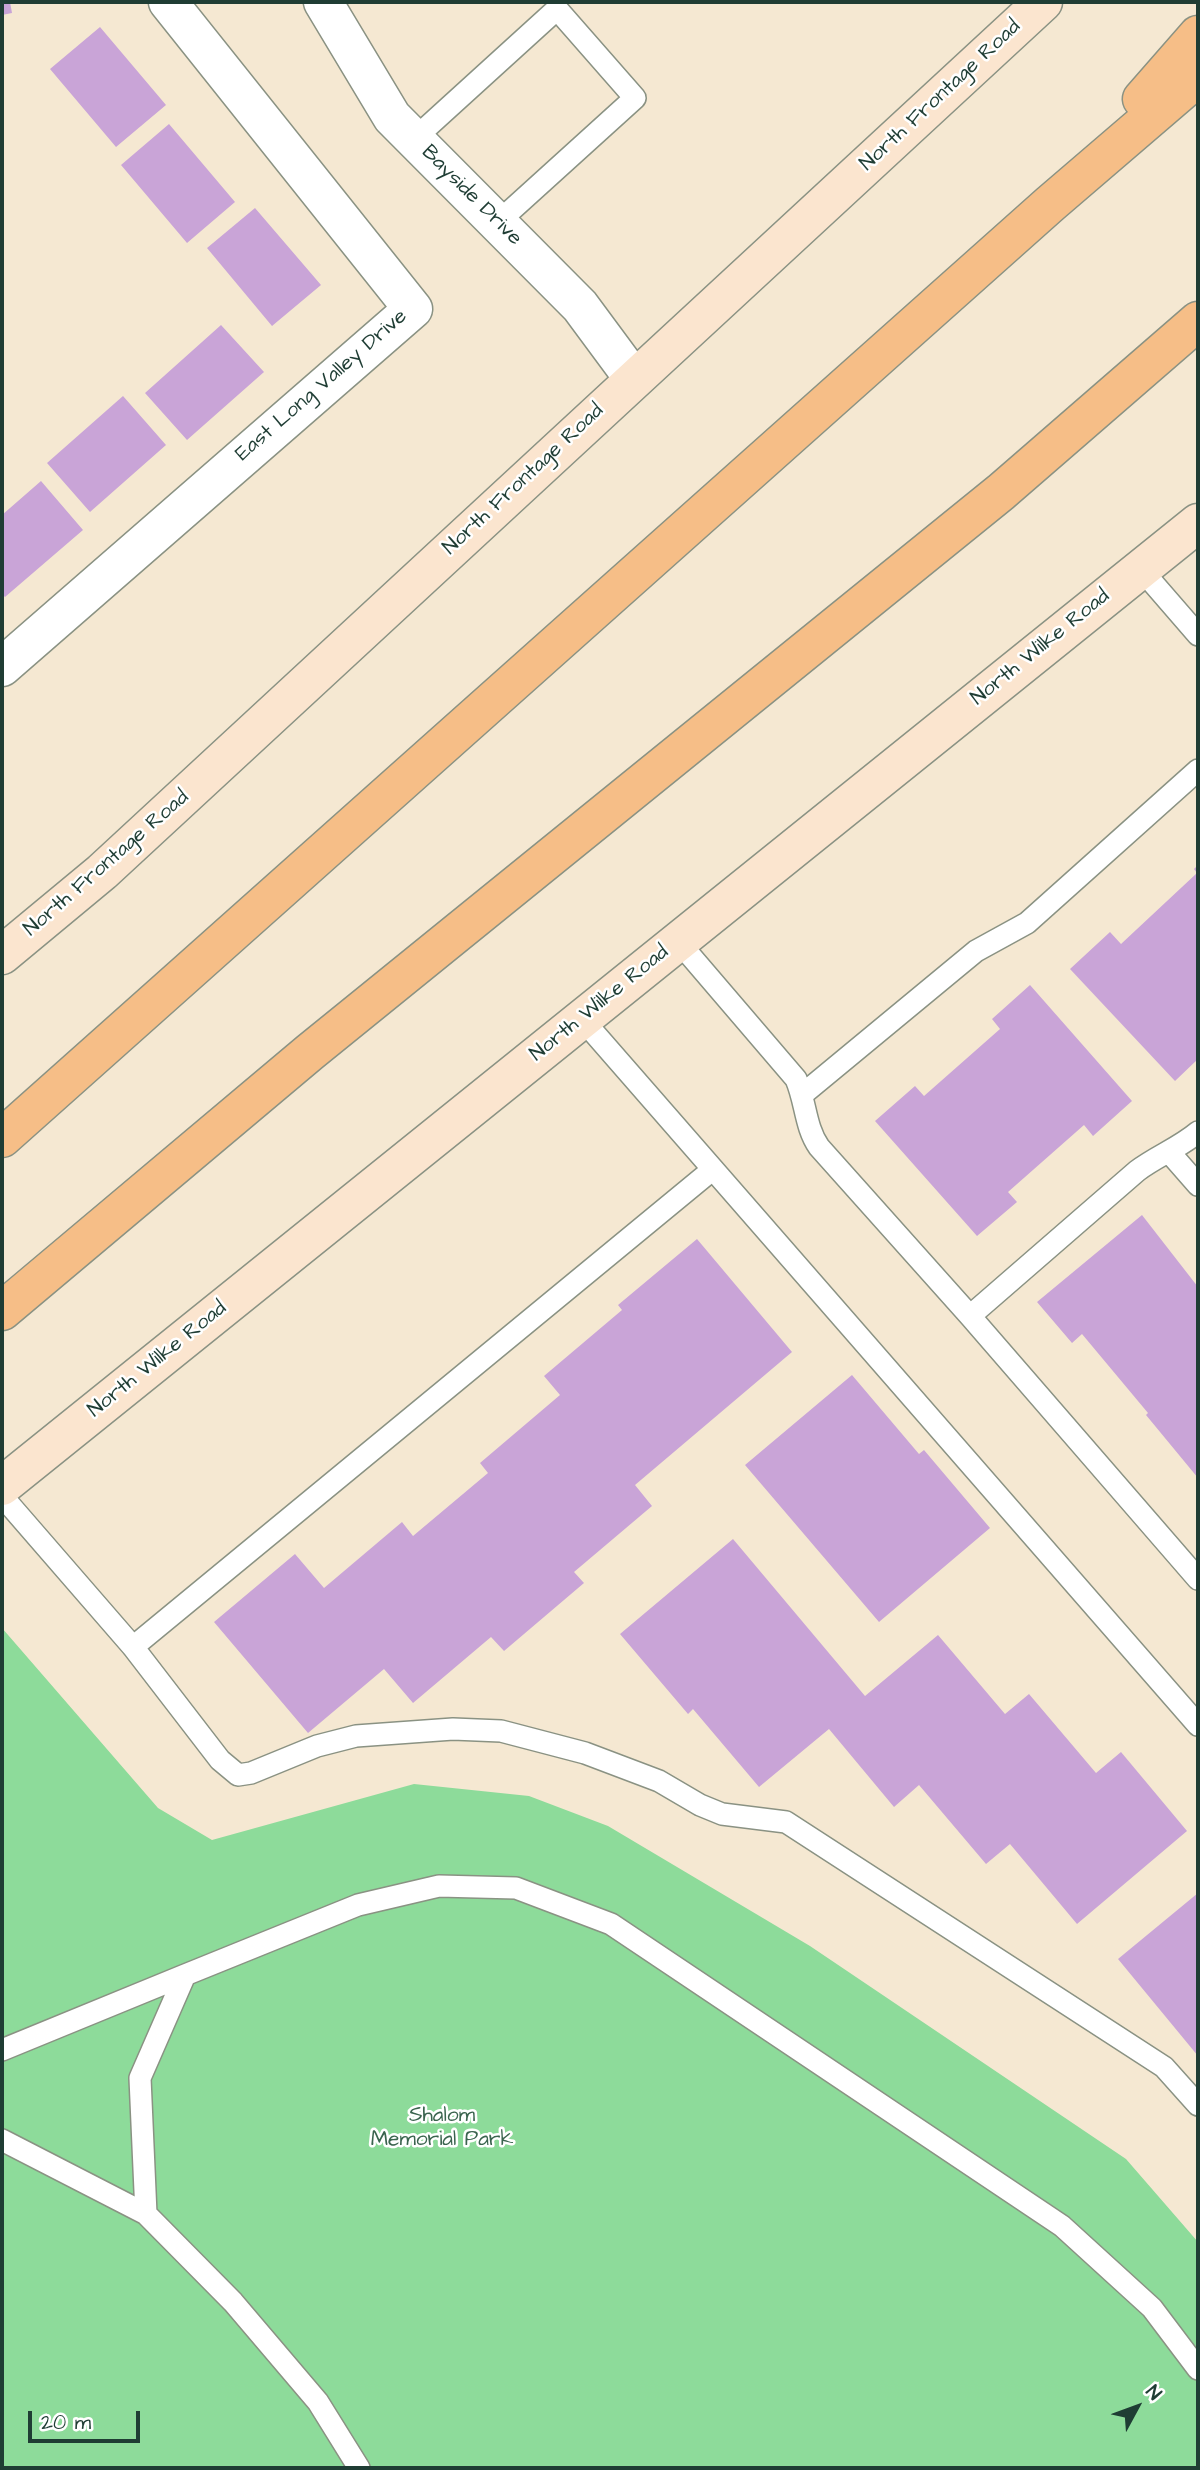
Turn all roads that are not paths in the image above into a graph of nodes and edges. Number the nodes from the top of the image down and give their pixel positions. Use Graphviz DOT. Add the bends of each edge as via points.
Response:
graph roads {
  1 [pos="168,2"];
  2 [pos="323,2"];
  3 [pos="1044,2"];
  4 [pos="1198,35"];
  5 [pos="1198,77"];
  6 [pos="414,139"];
  7 [pos="1050,204"];
  8 [pos="497,223"];
  9 [pos="1198,321"];
  10 [pos="1198,352"];
  11 [pos="634,379"];
  12 [pos="1002,492"];
  13 [pos="1198,523"];
  14 [pos="1140,568"];
  15 [pos="1198,635"];
  16 [pos="2,667"];
  17 [pos="1198,770"];
  18 [pos="677,940"];
  19 [pos="2,955"];
  20 [pos="582,1019"];
  21 [pos="803,1094"];
  22 [pos="1198,1132"];
  23 [pos="2,1138"];
  24 [pos="1170,1153"];
  25 [pos="712,1170"];
  26 [pos="1198,1185"];
  27 [pos="2,1311"];
  28 [pos="970,1316"];
  29 [pos="2,1486"];
  30 [pos="2,1496"];
  31 [pos="1198,1580"];
  32 [pos="133,1647"];
  33 [pos="1198,1725"];
  34 [pos="185,1975"];
  35 [pos="2,2050"];
  36 [pos="1198,2105"];
  37 [pos="2,2140"];
  38 [pos="146,2214"];
  39 [pos="1198,2369"];
  40 [pos="359,2468"];
  1 -- 16 [label="street, East Long Valley Drive" via="413,309"];
  2 -- 6 [label="street, Bayside Drive" via="392,117"];
  3 -- 11 [label="street, North Frontage Road"];
  4 -- 7 [label="highway"];
  5 -- 7 [label="highway"];
  6 -- 8 [label="street, Bayside Drive"];
  6 -- 8 [label="lane" via="557,9 635,97"];
  7 -- 23 [label="highway"];
  8 -- 11 [label="street, Bayside Drive" via="580,306"];
  9 -- 12 [label="highway"];
  10 -- 12 [label="highway"];
  11 -- 19 [label="street, North Frontage Road" via="102,872"];
  12 -- 27 [label="highway" via="310,1052"];
  13 -- 14 [label="street, North Wilke Road"];
  14 -- 15 [label="lane"];
  14 -- 18 [label="street, North Wilke Road"];
  17 -- 21 [label="lane" via="1027,922 976,951"];
  18 -- 20 [label="street, North Wilke Road"];
  18 -- 21 [label="lane" via="796,1079"];
  20 -- 25 [label="lane"];
  20 -- 29 [label="street, North Wilke Road"];
  21 -- 28 [label="lane" via="809,1126 819,1147"];
  22 -- 24 [label="lane"];
  24 -- 26 [label="lane"];
  24 -- 28 [label="lane" via="1137,1171"];
  25 -- 32 [label="lane"];
  25 -- 33 [label="lane"];
  28 -- 31 [label="lane"];
  30 -- 32 [label="lane"];
  32 -- 36 [label="lane" via="220,1760 238,1775 356,1736 453,1729 501,1731 585,1753 659,1780 722,1814 786,1822 1164,2067"];
  34 -- 35 [label="lane"];
  34 -- 38 [label="lane" via="140,2078"];
  34 -- 39 [label="lane" via="358,1905 439,1886 516,1888 611,1924 1062,2226 1152,2308"];
  37 -- 38 [label="lane"];
  38 -- 40 [label="lane" via="242,2312 318,2402"];
}
